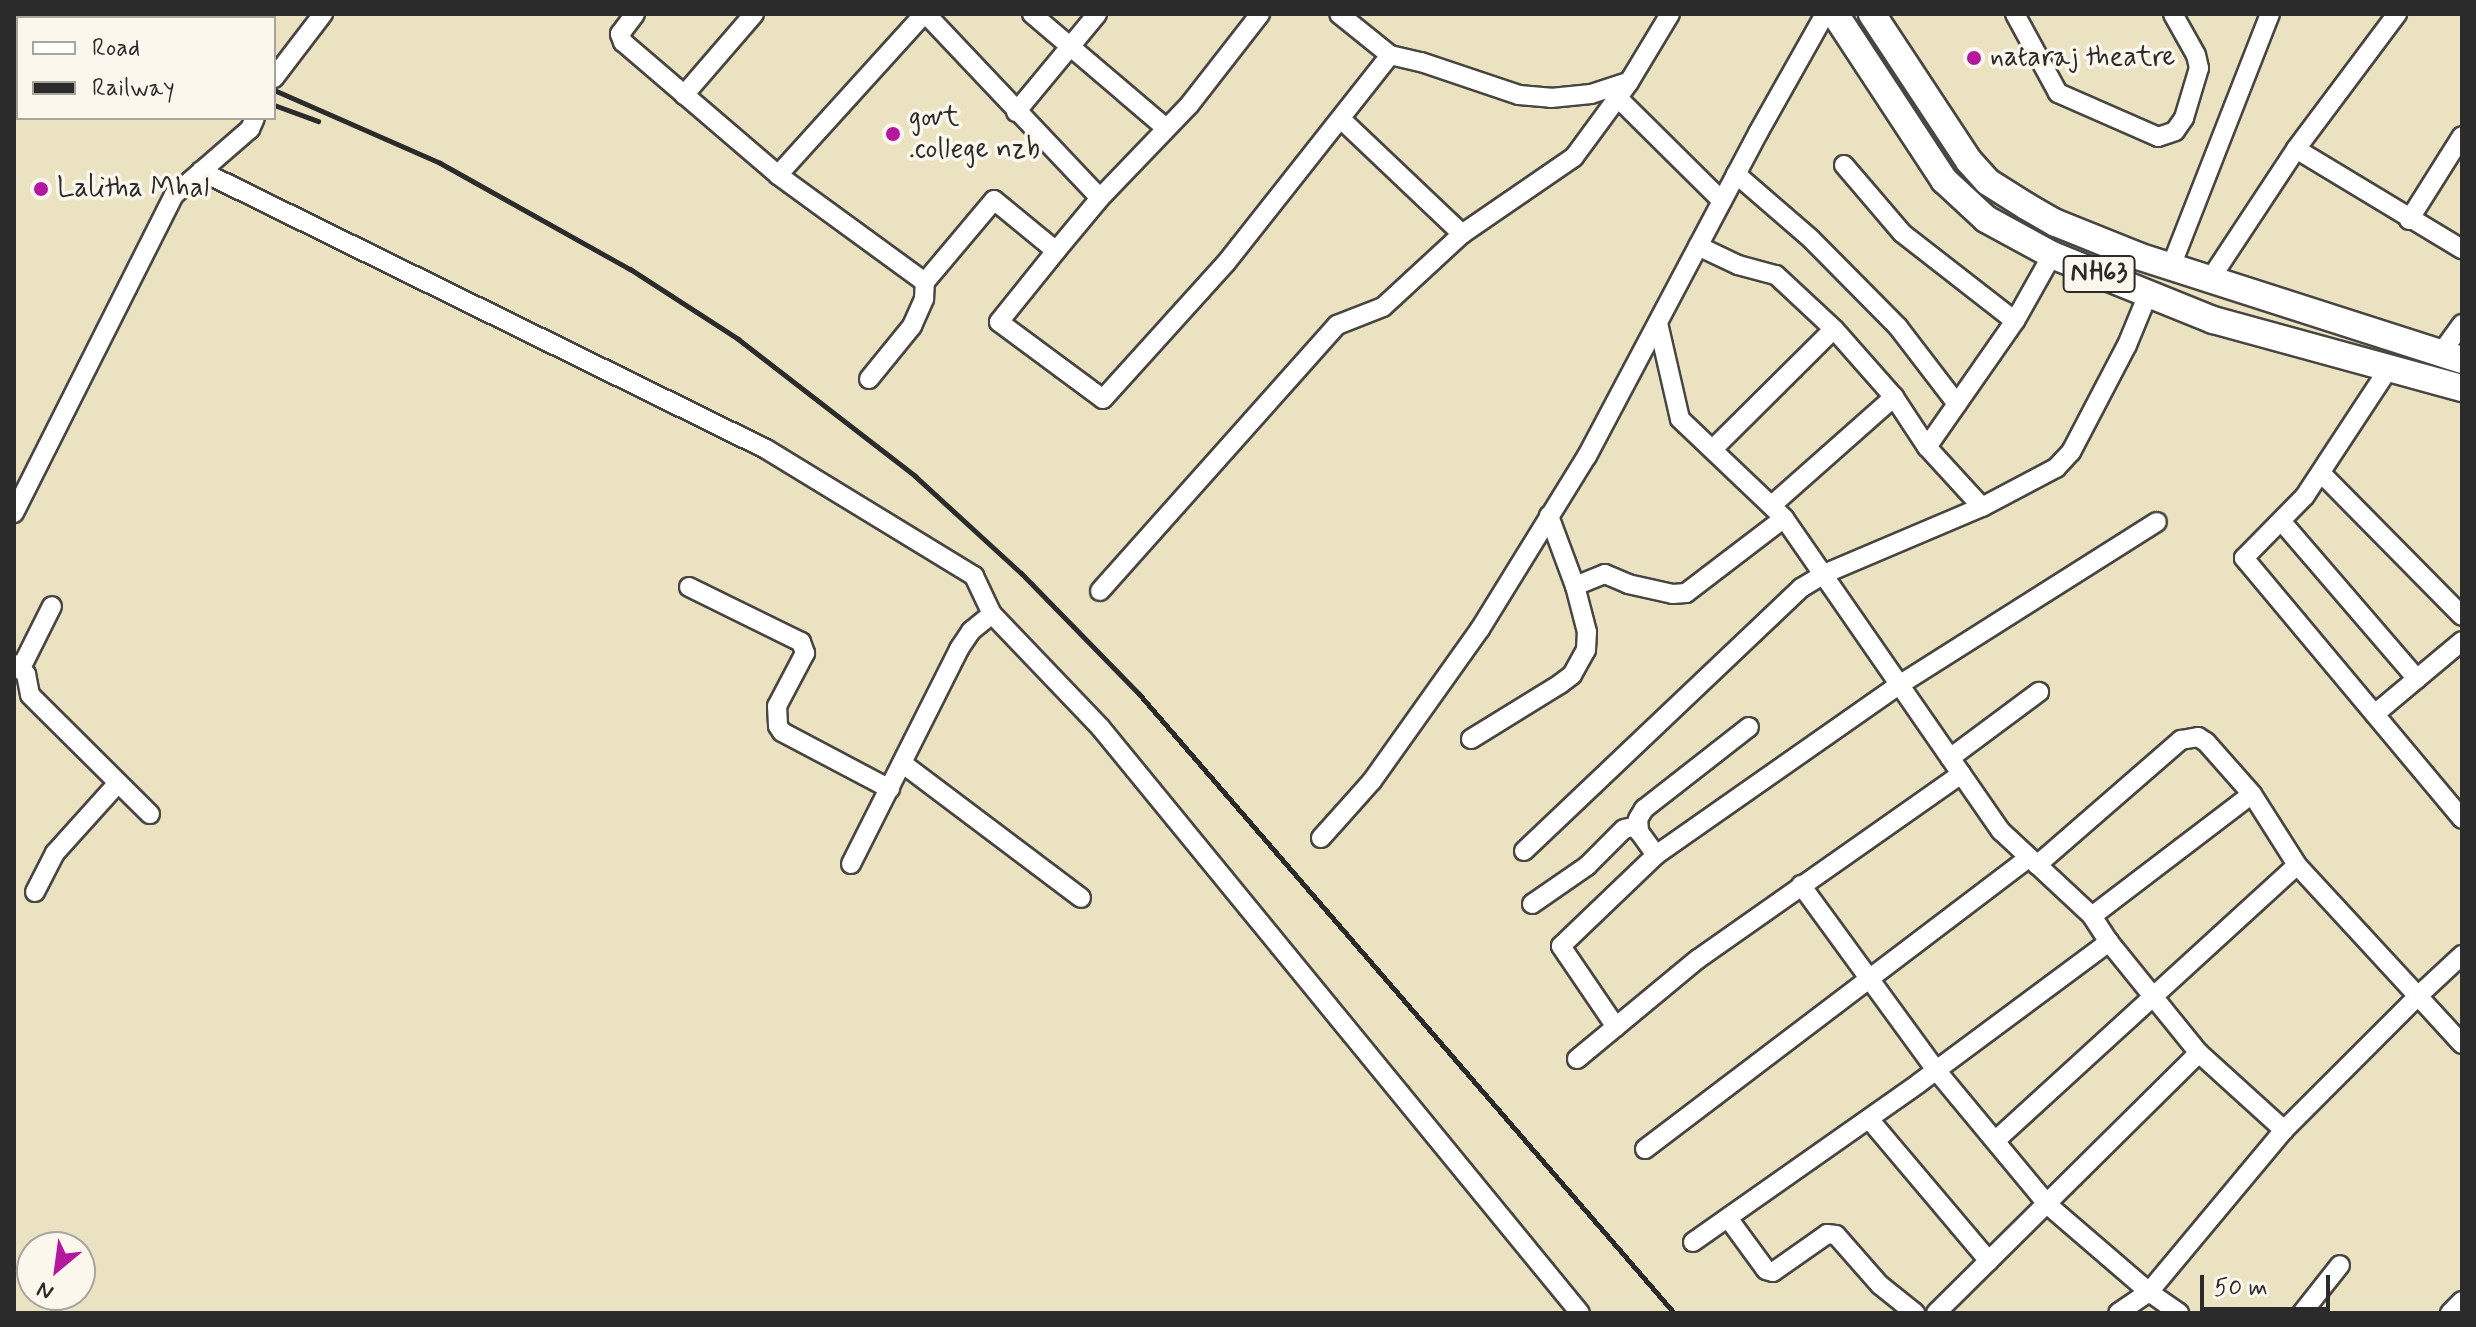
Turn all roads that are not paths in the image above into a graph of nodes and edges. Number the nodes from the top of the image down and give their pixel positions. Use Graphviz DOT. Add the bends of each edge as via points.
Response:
graph roads {
  1 [pos="323,14"];
  2 [pos="635,14"];
  3 [pos="754,14"];
  4 [pos="925,14"];
  5 [pos="1032,14"];
  6 [pos="1097,14"];
  7 [pos="1260,14"];
  8 [pos="1339,14"];
  9 [pos="1670,14"];
  10 [pos="1825,14"];
  11 [pos="1835,14"];
  12 [pos="1872,14"];
  13 [pos="2015,14"];
  14 [pos="2173,14"];
  15 [pos="2270,14"];
  16 [pos="2397,14"];
  17 [pos="283,49"];
  18 [pos="1070,49"];
  19 [pos="1390,55"];
  20 [pos="276,72"];
  21 [pos="1629,82"];
  22 [pos="684,95"];
  23 [pos="1618,98"];
  24 [pos="1016,112"];
  25 [pos="1341,119"];
  26 [pos="254,120"];
  27 [pos="1166,128"];
  28 [pos="2462,136"];
  29 [pos="2296,149"];
  30 [pos="1844,165"];
  31 [pos="201,171"];
  32 [pos="1736,174"];
  33 [pos="778,175"];
  34 [pos="1100,198"];
  35 [pos="1722,201"];
  36 [pos="2409,220"];
  37 [pos="1462,234"];
  38 [pos="1698,246"];
  39 [pos="2462,249"];
  40 [pos="1056,251"];
  41 [pos="2052,255"];
  42 [pos="2172,264"];
  43 [pos="2211,278"];
  44 [pos="925,282"];
  45 [pos="2148,294"];
  46 [pos="2015,321"];
  47 [pos="1658,323"];
  48 [pos="2462,324"];
  49 [pos="1834,329"];
  50 [pos="2451,357"];
  51 [pos="2389,368"];
  52 [pos="869,379"];
  53 [pos="2462,388"];
  54 [pos="1894,397"];
  55 [pos="1957,404"];
  56 [pos="1927,447"];
  57 [pos="1713,449"];
  58 [pos="2322,474"];
  59 [pos="1982,507"];
  60 [pos="1778,511"];
  61 [pos="14,513"];
  62 [pos="1549,516"];
  63 [pos="2157,522"];
  64 [pos="2282,522"];
  65 [pos="1824,574"];
  66 [pos="1575,586"];
  67 [pos="689,587"];
  68 [pos="1100,591"];
  69 [pos="52,606"];
  70 [pos="992,614"];
  71 [pos="2462,616"];
  72 [pos="2462,641"];
  73 [pos="21,671"];
  74 [pos="2417,679"];
  75 [pos="1899,685"];
  76 [pos="2039,692"];
  77 [pos="14,698"];
  78 [pos="2376,713"];
  79 [pos="1749,727"];
  80 [pos="1471,739"];
  81 [pos="902,763"];
  82 [pos="1955,766"];
  83 [pos="118,783"];
  84 [pos="890,789"];
  85 [pos="2252,794"];
  86 [pos="150,814"];
  87 [pos="2462,819"];
  88 [pos="1637,826"];
  89 [pos="1321,838"];
  90 [pos="1524,851"];
  91 [pos="1656,855"];
  92 [pos="2033,862"];
  93 [pos="851,864"];
  94 [pos="2297,865"];
  95 [pos="1801,885"];
  96 [pos="35,892"];
  97 [pos="1081,898"];
  98 [pos="1532,904"];
  99 [pos="2092,916"];
  100 [pos="2109,942"];
  101 [pos="2462,955"];
  102 [pos="1870,980"];
  103 [pos="2153,995"];
  104 [pos="2418,996"];
  105 [pos="1616,1027"];
  106 [pos="2462,1044"];
  107 [pos="2199,1053"];
  108 [pos="1577,1059"];
  109 [pos="1936,1070"];
  110 [pos="1869,1119"];
  111 [pos="2284,1130"];
  112 [pos="1995,1141"];
  113 [pos="1645,1149"];
  114 [pos="2048,1205"];
  115 [pos="1728,1218"];
  116 [pos="1693,1242"];
  117 [pos="1989,1261"];
  118 [pos="2340,1265"];
  119 [pos="2149,1292"];
  120 [pos="2462,1301"];
  121 [pos="1580,1313"];
  122 [pos="1915,1313"];
  123 [pos="1936,1313"];
  124 [pos="2118,1313"];
  125 [pos="2179,1313"];
  126 [pos="2302,1313"];
  127 [pos="2450,1313"];
  1 -- 17 [label="street"];
  2 -- 22 [label="street" via="620,38"];
  3 -- 22 [label="street"];
  4 -- 24 [label="street"];
  4 -- 33 [label="street"];
  5 -- 18 [label="street"];
  6 -- 18 [label="street"];
  7 -- 27 [label="street" via="1218,72"];
  8 -- 19 [label="street"];
  9 -- 21 [label="street"];
  10 -- 32 [label="street"];
  11 -- 41 [label="highway, NH63" via="1957,196 1986,219"];
  12 -- 42 [label="highway, NH63" via="1988,182 2056,223"];
  13 -- 14 [label="street" via="2058,93 2158,137 2175,131 2184,118 2199,68"];
  15 -- 42 [label="street"];
  16 -- 29 [label="street"];
  17 -- 20 [label="street"];
  18 -- 24 [label="street"];
  18 -- 27 [label="street"];
  19 -- 21 [label="street" via="1519,95 1578,95"];
  19 -- 25 [label="street"];
  21 -- 23 [label="street"];
  22 -- 33 [label="street"];
  23 -- 35 [label="street"];
  23 -- 37 [label="street" via="1574,157"];
  24 -- 34 [label="street"];
  25 -- 37 [label="street"];
  25 -- 40 [label="street" via="1226,263 1103,399 999,322"];
  26 -- 31 [label="street"];
  27 -- 34 [label="street"];
  28 -- 36 [label="street"];
  29 -- 36 [label="street"];
  29 -- 43 [label="street"];
  30 -- 46 [label="street" via="1902,233"];
  31 -- 61 [label="street" via="174,195"];
  31 -- 70 [label="street" via="766,449 965,569 981,585"];
  32 -- 35 [label="street"];
  32 -- 55 [label="street" via="1811,239 1898,327"];
  33 -- 44 [label="street"];
  34 -- 40 [label="street"];
  35 -- 38 [label="street"];
  36 -- 39 [label="street"];
  37 -- 68 [label="street" via="1383,307 1337,325"];
  38 -- 47 [label="street"];
  38 -- 49 [label="street" via="1776,275"];
  40 -- 44 [label="street" via="994,200"];
  41 -- 45 [label="highway, NH63"];
  41 -- 46 [label="street"];
  42 -- 43 [label="highway, NH63"];
  43 -- 50 [label="highway, NH63"];
  44 -- 52 [label="street" via="912,326"];
  45 -- 51 [label="highway, NH63" via="2213,320"];
  45 -- 59 [label="street" via="2071,452 2056,468"];
  46 -- 55 [label="street"];
  47 -- 57 [label="street" via="1680,419"];
  47 -- 62 [label="street"];
  48 -- 50 [label="street"];
  49 -- 54 [label="street"];
  49 -- 57 [label="street"];
  51 -- 53 [label="highway, NH63"];
  51 -- 58 [label="street"];
  54 -- 56 [label="street"];
  54 -- 60 [label="street"];
  55 -- 56 [label="street"];
  56 -- 59 [label="street"];
  57 -- 60 [label="street"];
  58 -- 64 [label="street"];
  58 -- 71 [label="street"];
  59 -- 65 [label="street"];
  60 -- 65 [label="street"];
  60 -- 66 [label="street" via="1686,593 1628,584 1605,574"];
  62 -- 66 [label="street"];
  62 -- 89 [label="street" via="1480,629 1372,781"];
  63 -- 75 [label="street"];
  64 -- 74 [label="street"];
  64 -- 78 [label="street" via="2244,558"];
  65 -- 75 [label="street"];
  65 -- 90 [label="street" via="1772,612"];
  66 -- 80 [label="street" via="1587,632 1581,662 1560,684"];
  67 -- 84 [label="street" via="801,642 805,653 777,706 778,726"];
  69 -- 73 [label="street"];
  70 -- 81 [label="street" via="959,649"];
  70 -- 121 [label="street" via="1110,739"];
  72 -- 74 [label="street"];
  73 -- 77 [label="street"];
  73 -- 83 [label="street" via="30,695"];
  74 -- 78 [label="street"];
  75 -- 82 [label="street"];
  75 -- 91 [label="street"];
  76 -- 82 [label="street"];
  78 -- 87 [label="street"];
  79 -- 88 [label="street" via="1644,809"];
  81 -- 84 [label="street"];
  81 -- 97 [label="street"];
  82 -- 92 [label="street" via="2001,831"];
  82 -- 95 [label="street"];
  83 -- 86 [label="street"];
  83 -- 96 [label="street" via="55,853"];
  84 -- 93 [label="street"];
  85 -- 92 [label="street" via="2206,742 2188,737"];
  85 -- 94 [label="street"];
  85 -- 99 [label="street"];
  88 -- 91 [label="street"];
  88 -- 98 [label="street" via="1624,829 1587,866"];
  91 -- 105 [label="street" via="1561,946"];
  92 -- 99 [label="street"];
  92 -- 102 [label="street"];
  94 -- 103 [label="street"];
  94 -- 104 [label="street"];
  95 -- 102 [label="street"];
  95 -- 105 [label="street" via="1698,959"];
  99 -- 100 [label="street"];
  100 -- 103 [label="street"];
  100 -- 109 [label="street"];
  101 -- 104 [label="street"];
  102 -- 109 [label="street"];
  102 -- 113 [label="street"];
  103 -- 107 [label="street"];
  103 -- 112 [label="street"];
  104 -- 106 [label="street"];
  104 -- 111 [label="street"];
  105 -- 108 [label="street"];
  107 -- 111 [label="street"];
  107 -- 114 [label="street"];
  109 -- 110 [label="street"];
  109 -- 112 [label="street"];
  110 -- 115 [label="street"];
  110 -- 117 [label="street"];
  111 -- 119 [label="street"];
  112 -- 114 [label="street"];
  114 -- 117 [label="street"];
  114 -- 119 [label="street"];
  115 -- 116 [label="street"];
  115 -- 122 [label="street" via="1766,1270 1773,1272 1827,1234 1836,1235 1880,1285"];
  117 -- 123 [label="street"];
  118 -- 126 [label="street"];
  119 -- 124 [label="street"];
  119 -- 125 [label="street"];
  120 -- 127 [label="street"];
}
